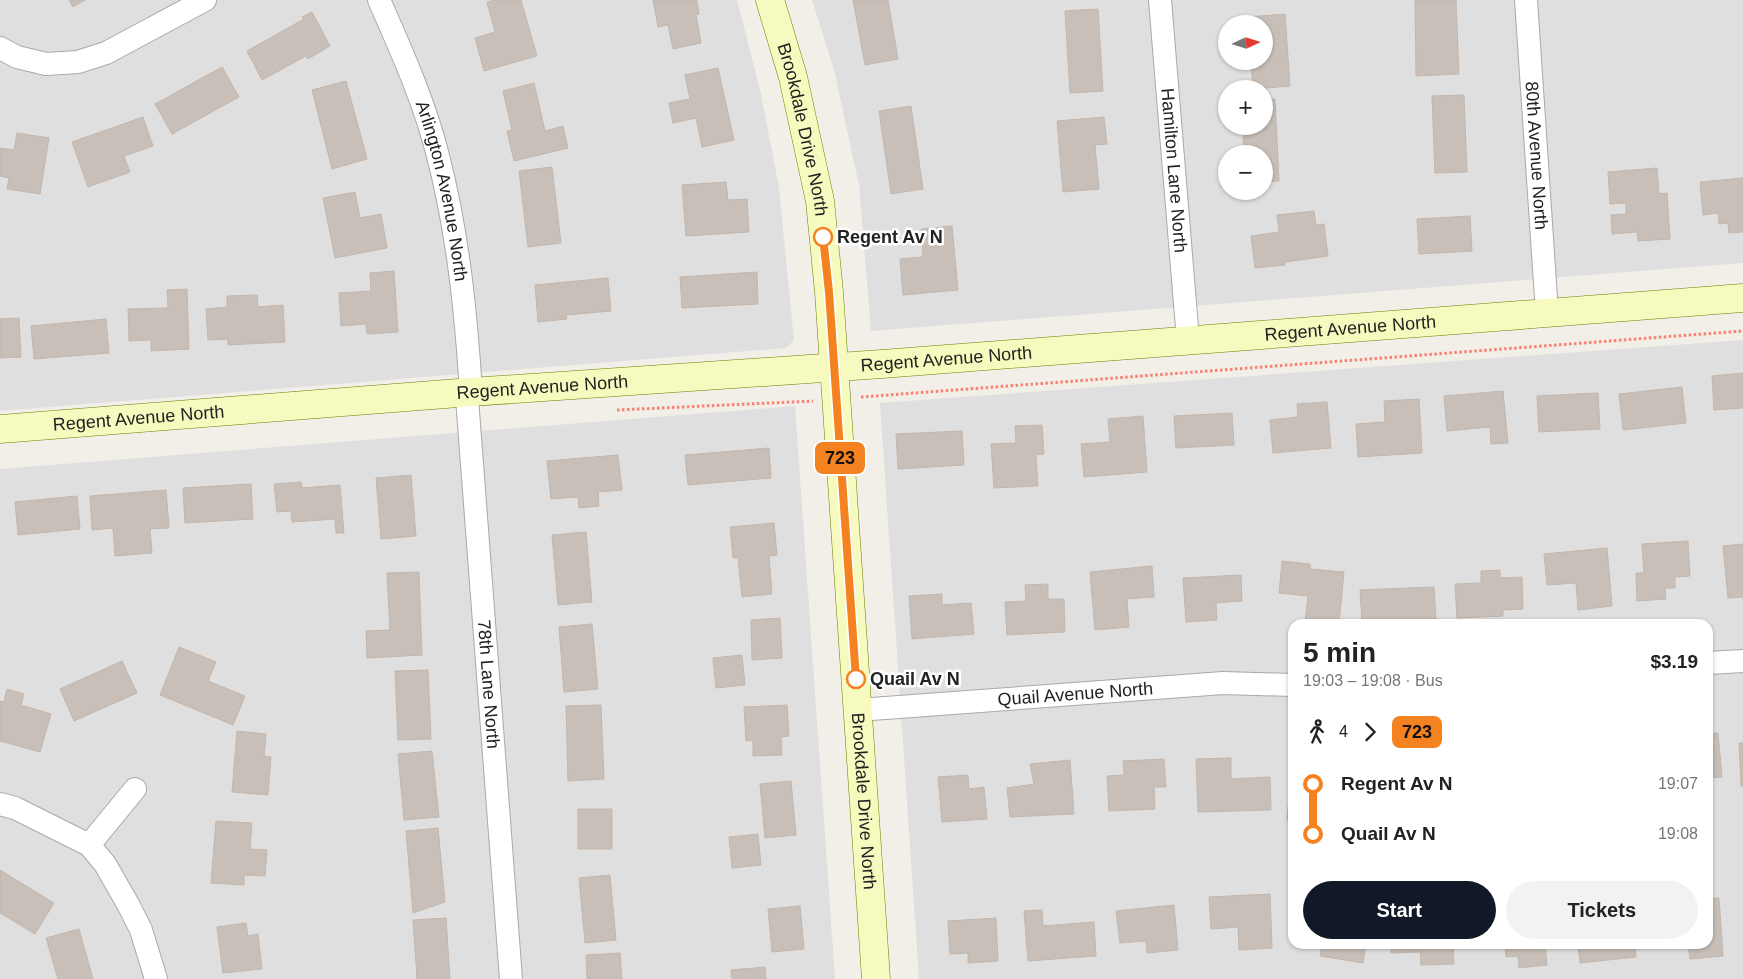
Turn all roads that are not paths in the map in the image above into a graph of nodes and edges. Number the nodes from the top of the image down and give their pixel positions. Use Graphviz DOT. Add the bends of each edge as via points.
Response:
graph roads {
  1 [pos="205,0"];
  2 [pos="379,0"];
  3 [pos="770,0"];
  4 [pos="1160,0"];
  5 [pos="1526,0"];
  6 [pos="0,48"];
  7 [pos="1743,298"];
  8 [pos="1548,313"];
  9 [pos="1188,340"];
  10 [pos="834,368"];
  11 [pos="471,392"];
  12 [pos="0,429"];
  13 [pos="1743,661"];
  14 [pos="1713,664"];
  15 [pos="1288,685"];
  16 [pos="858,710"];
  17 [pos="135,789"];
  18 [pos="0,804"];
  19 [pos="88,845"];
  20 [pos="156,979"];
  21 [pos="511,979"];
  22 [pos="876,979"];
  1 -- 6 [label="street" via="106,53 78,62 46,64 17,57"];
  2 -- 11 [label="street, Arlington Avenue North" via="411,75 438,155 456,238"];
  3 -- 10 [label="street, Brookdale Drive North" via="793,78 820,201"];
  4 -- 9 [label="street, Hamilton Lane North"];
  5 -- 8 [label="street, 80th Avenue North"];
  7 -- 8 [label="street, Regent Avenue North"];
  8 -- 9 [label="street, Regent Avenue North"];
  9 -- 10 [label="street, Regent Avenue North"];
  10 -- 11 [label="street, Regent Avenue North"];
  10 -- 16 [label="street, Brookdale Drive North"];
  11 -- 12 [label="street, Regent Avenue North"];
  11 -- 21 [label="street, 78th Lane North" via="467,398"];
  13 -- 14 [label="street"];
  15 -- 16 [label="street, Quail Avenue North" via="1224,683"];
  16 -- 22 [label="street, Brookdale Drive North"];
  17 -- 19 [label="street"];
  18 -- 19 [label="street" via="31,815"];
  19 -- 20 [label="street" via="105,864 129,906 141,930"];
}
